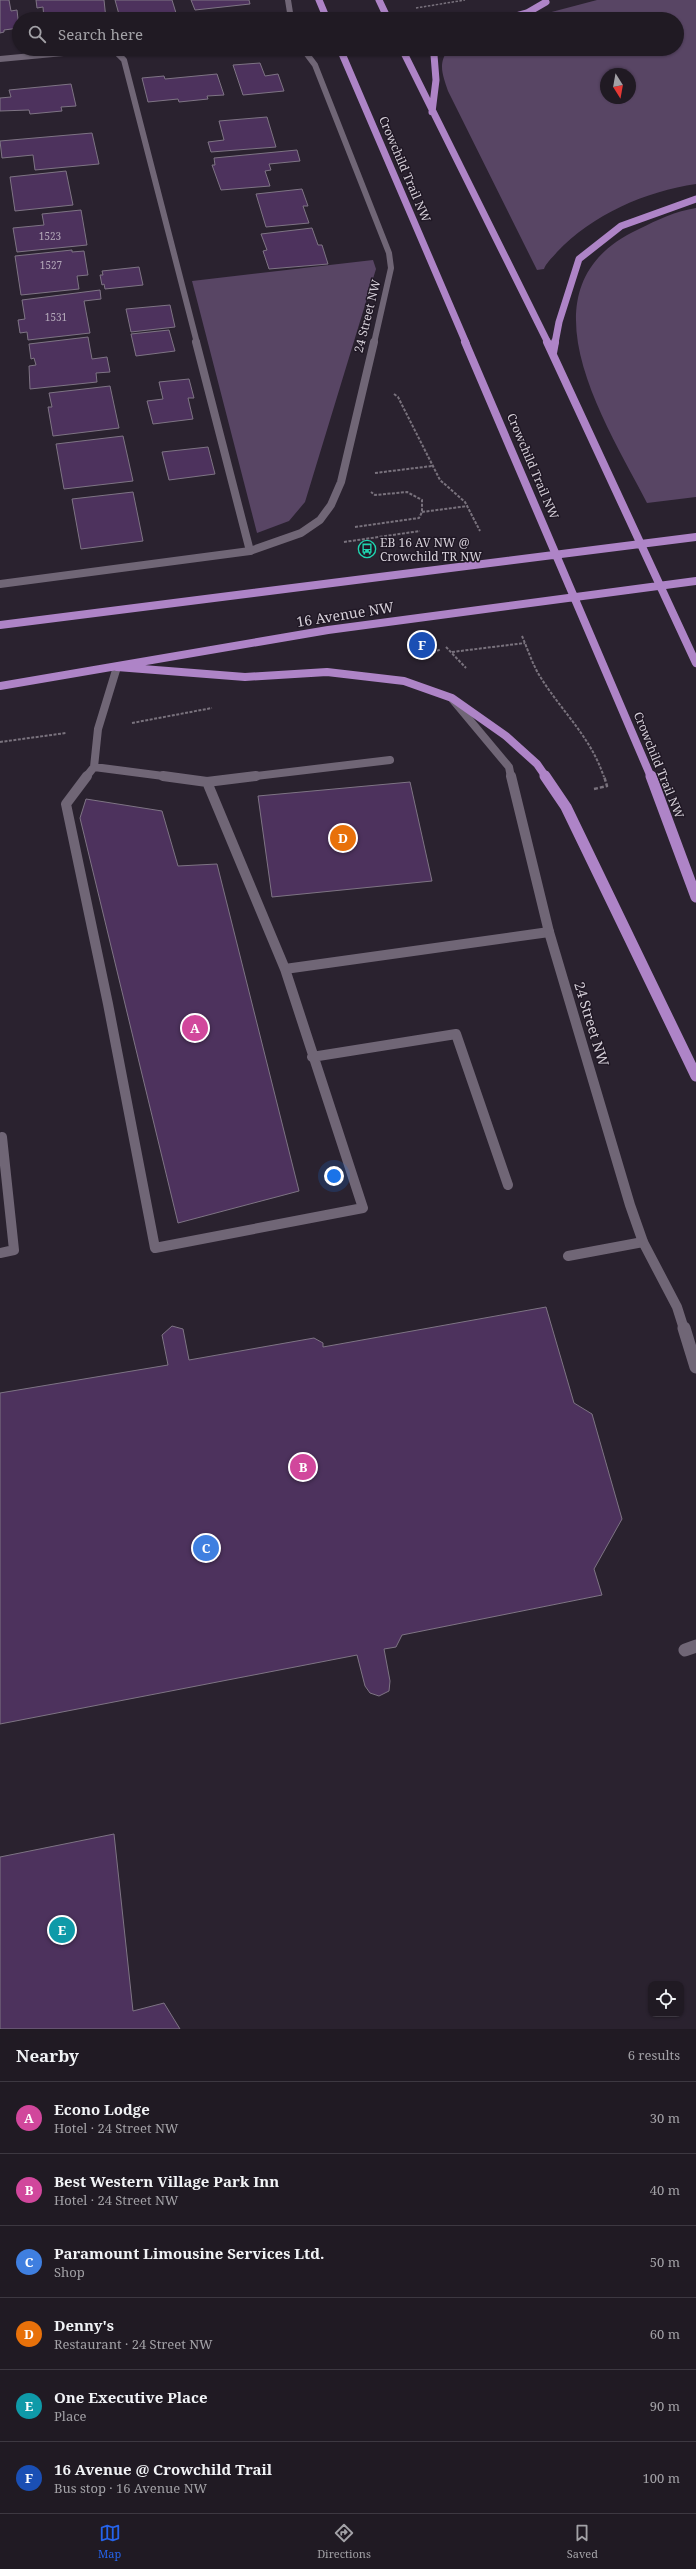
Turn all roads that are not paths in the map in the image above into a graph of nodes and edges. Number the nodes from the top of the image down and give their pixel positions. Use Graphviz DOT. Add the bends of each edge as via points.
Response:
graph roads {
  1 [pos="288,0"];
  2 [pos="319,0"];
  3 [pos="379,0"];
  4 [pos="546,2"];
  5 [pos="291,12"];
  6 [pos="324,12"];
  7 [pos="385,12"];
  8 [pos="528,12"];
  9 [pos="32,56"];
  10 [pos="120,56"];
  11 [pos="308,56"];
  12 [pos="343,56"];
  13 [pos="405,56"];
  14 [pos="434,56"];
  15 [pos="0,59"];
  16 [pos="432,112"];
  17 [pos="696,198"];
  18 [pos="553,353"];
  19 [pos="696,537"];
  20 [pos="250,551"];
  21 [pos="696,581"];
  22 [pos="0,584"];
  23 [pos="0,625"];
  24 [pos="696,663"];
  25 [pos="117,667"];
  26 [pos="0,686"];
  27 [pos="452,698"];
  28 [pos="390,760"];
  29 [pos="94,767"];
  30 [pos="206,782"];
  31 [pos="696,897"];
  32 [pos="549,932"];
  33 [pos="285,969"];
  34 [pos="312,1057"];
  35 [pos="696,1076"];
  36 [pos="2,1137"];
  37 [pos="508,1185"];
  38 [pos="642,1242"];
  39 [pos="0,1253"];
  40 [pos="568,1256"];
  41 [pos="696,1368"];
  1 -- 5 [label="street"];
  2 -- 6 [label="highway"];
  3 -- 7 [label="highway"];
  4 -- 8 [label="highway"];
  9 -- 15 [label="street"];
  10 -- 20 [label="street" via="124,60"];
  11 -- 20 [label="street, 24 Street NW" via="315,65 389,253 391,268 341,482 331,505 320,520 301,533"];
  12 -- 31 [label="highway, Crowchild Trail NW" via="649,771"];
  13 -- 16 [label="highway"];
  14 -- 16 [label="highway" via="436,80"];
  16 -- 18 [label="highway"];
  17 -- 18 [label="highway" via="621,226 579,259 559,322"];
  18 -- 24 [label="highway"];
  19 -- 23 [label="highway"];
  20 -- 22 [label="street"];
  21 -- 25 [label="highway, 16 Avenue NW" via="328,630"];
  25 -- 26 [label="highway, 16 Avenue NW"];
  25 -- 27 [label="highway" via="245,677 327,672 404,681"];
  25 -- 29 [label="street" via="98,729"];
  27 -- 32 [label="street, 24 Street NW" via="509,767"];
  27 -- 35 [label="highway" via="506,736 537,764 566,807"];
  28 -- 30 [label="street"];
  29 -- 30 [label="street"];
  29 -- 34 [label="street" via="66,804 155,1248 363,1208"];
  30 -- 33 [label="street"];
  32 -- 33 [label="street"];
  32 -- 38 [label="street, 24 Street NW"];
  33 -- 34 [label="street"];
  34 -- 37 [label="street" via="456,1034"];
  36 -- 39 [label="street" via="14,1250"];
  38 -- 40 [label="street"];
  38 -- 41 [label="street, 24 Street NW" via="677,1307"];
}
